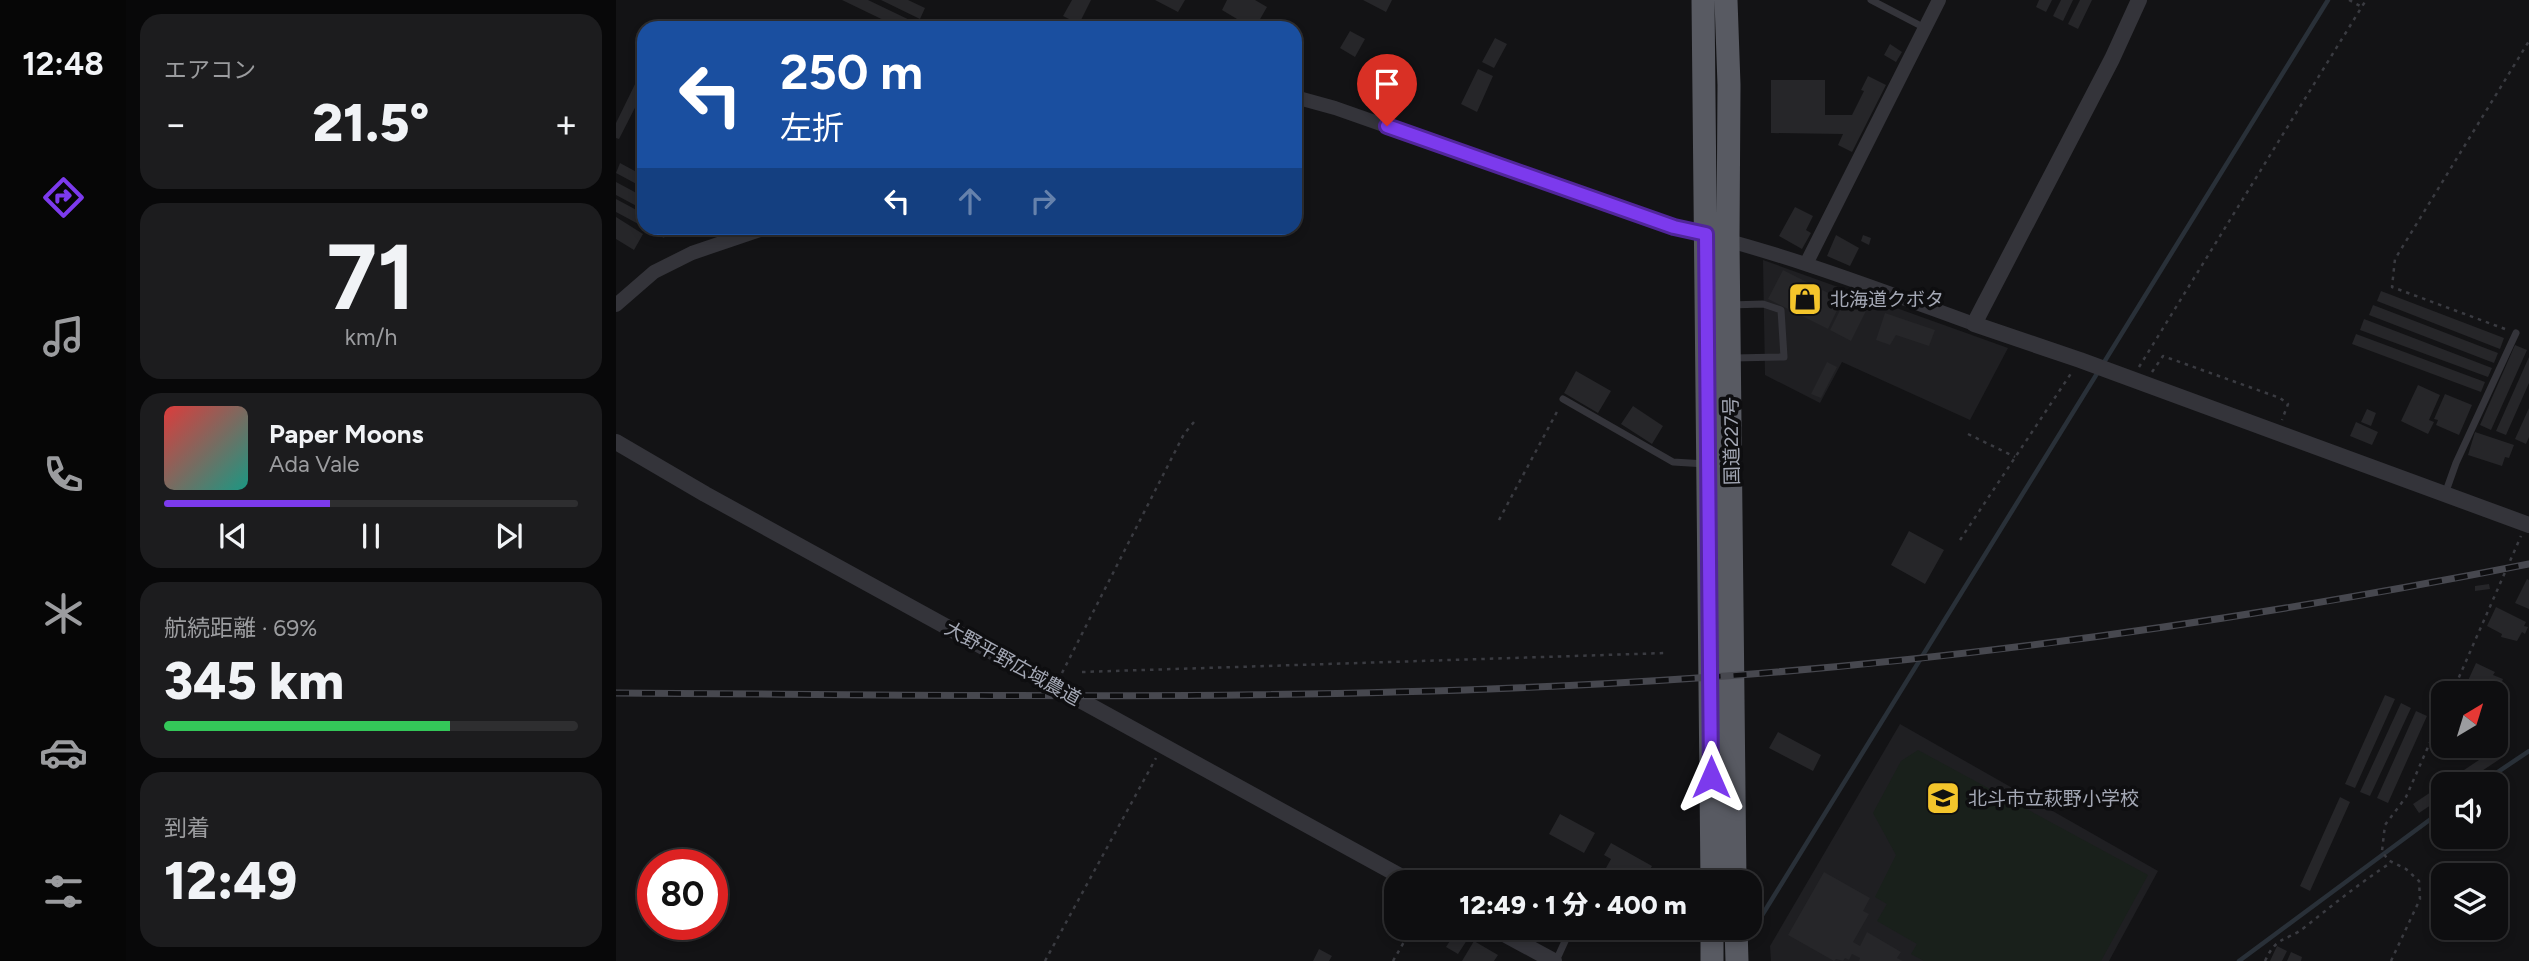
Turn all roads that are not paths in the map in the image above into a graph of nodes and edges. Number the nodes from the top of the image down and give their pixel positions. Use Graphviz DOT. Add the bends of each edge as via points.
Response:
graph roads {
  1 [pos="1703,0"];
  2 [pos="1726,0"];
  3 [pos="1871,0"];
  4 [pos="1939,0"];
  5 [pos="2139,0"];
  6 [pos="1925,28"];
  7 [pos="1302,99"];
  8 [pos="745,235"];
  9 [pos="1717,237"];
  10 [pos="1806,264"];
  11 [pos="616,305"];
  12 [pos="1729,305"];
  13 [pos="1974,324"];
  14 [pos="2516,333"];
  15 [pos="1730,358"];
  16 [pos="1563,399"];
  17 [pos="616,442"];
  18 [pos="1708,464"];
  19 [pos="1731,466"];
  20 [pos="2445,494"];
  21 [pos="2528,524"];
  22 [pos="1389,870"];
  23 [pos="1712,870"];
  24 [pos="1735,870"];
  25 [pos="1516,940"];
  26 [pos="1565,940"];
  27 [pos="1712,940"];
  28 [pos="1736,940"];
  29 [pos="1555,961"];
  30 [pos="1712,961"];
  31 [pos="1737,961"];
  1 -- 9 [label="highway, 国道227号"];
  2 -- 9 [label="highway, 国道227号" via="1729,85"];
  3 -- 6 [label="lane"];
  4 -- 6 [label="street"];
  5 -- 13 [label="street"];
  6 -- 10 [label="street"];
  7 -- 9 [label="street" via="1674,227"];
  8 -- 11 [label="street" via="654,272"];
  9 -- 10 [label="street"];
  9 -- 12 [label="highway, 国道227号"];
  9 -- 18 [label="highway, 国道227号"];
  10 -- 13 [label="street"];
  12 -- 15 [label="highway, 国道227号"];
  12 -- 15 [label="lane" via="1763,304 1781,310 1784,357"];
  13 -- 20 [label="street"];
  14 -- 20 [label="lane"];
  15 -- 19 [label="highway, 国道227号"];
  16 -- 18 [label="lane" via="1673,462"];
  17 -- 22 [label="street, 大野平野広域農道"];
  18 -- 19 [label="lane"];
  18 -- 23 [label="highway, 国道227号"];
  19 -- 24 [label="highway, 国道227号"];
  20 -- 21 [label="street"];
  25 -- 29 [label="street"];
  26 -- 29 [label="lane"];
  27 -- 30 [label="highway"];
  28 -- 31 [label="highway"];
}
